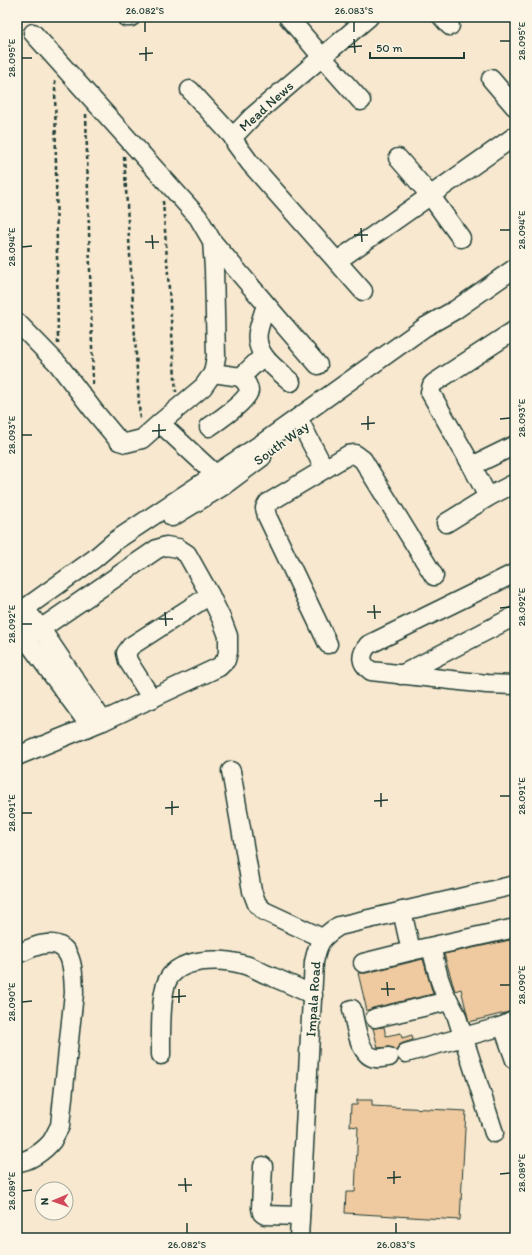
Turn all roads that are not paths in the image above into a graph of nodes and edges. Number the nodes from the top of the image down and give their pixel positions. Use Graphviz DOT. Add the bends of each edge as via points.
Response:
graph roads {
  1 [pos="126,17"];
  2 [pos="131,17"];
  3 [pos="288,17"];
  4 [pos="369,17"];
  5 [pos="33,33"];
  6 [pos="322,57"];
  7 [pos="492,79"];
  8 [pos="190,90"];
  9 [pos="361,101"];
  10 [pos="515,107"];
  11 [pos="515,136"];
  12 [pos="233,137"];
  13 [pos="398,158"];
  14 [pos="430,195"];
  15 [pos="461,238"];
  16 [pos="212,241"];
  17 [pos="337,261"];
  18 [pos="515,268"];
  19 [pos="363,291"];
  20 [pos="266,305"];
  21 [pos="17,322"];
  22 [pos="515,330"];
  23 [pos="264,356"];
  24 [pos="318,366"];
  25 [pos="214,373"];
  26 [pos="241,377"];
  27 [pos="291,382"];
  28 [pos="160,423"];
  29 [pos="301,423"];
  30 [pos="209,427"];
  31 [pos="515,445"];
  32 [pos="472,466"];
  33 [pos="324,468"];
  34 [pos="219,480"];
  35 [pos="515,483"];
  36 [pos="488,497"];
  37 [pos="446,523"];
  38 [pos="515,573"];
  39 [pos="434,576"];
  40 [pos="210,595"];
  41 [pos="20,611"];
  42 [pos="513,622"];
  43 [pos="41,629"];
  44 [pos="20,637"];
  45 [pos="328,644"];
  46 [pos="401,675"];
  47 [pos="515,685"];
  48 [pos="152,699"];
  49 [pos="96,724"];
  50 [pos="17,756"];
  51 [pos="231,771"];
  52 [pos="515,885"];
  53 [pos="402,911"];
  54 [pos="515,928"];
  55 [pos="322,938"];
  56 [pos="431,947"];
  57 [pos="411,951"];
  58 [pos="17,954"];
  59 [pos="363,963"];
  60 [pos="313,995"];
  61 [pos="449,1001"];
  62 [pos="352,1010"];
  63 [pos="375,1018"];
  64 [pos="509,1023"];
  65 [pos="463,1037"];
  66 [pos="161,1055"];
  67 [pos="515,1060"];
  68 [pos="494,1133"];
  69 [pos="17,1162"];
  70 [pos="263,1166"];
  71 [pos="300,1216"];
  72 [pos="299,1238"];
  1 -- 2 [label="street"];
  3 -- 6 [label="street"];
  4 -- 6 [label="street, Mead News"];
  5 -- 16 [label="street" via="198,217"];
  6 -- 9 [label="street"];
  6 -- 12 [label="street, Mead News" via="253,116"];
  7 -- 10 [label="street"];
  8 -- 12 [label="street"];
  11 -- 14 [label="street"];
  12 -- 17 [label="street, Mead News" via="250,163"];
  13 -- 14 [label="street"];
  14 -- 15 [label="street"];
  14 -- 17 [label="street"];
  16 -- 20 [label="street"];
  16 -- 25 [label="street" via="216,358"];
  17 -- 19 [label="street, Mead News"];
  18 -- 29 [label="street, South Way" via="455,310 430,336"];
  20 -- 23 [label="street" via="258,333 259,347"];
  20 -- 24 [label="street"];
  21 -- 28 [label="street" via="58,364 119,441 126,443 142,439"];
  22 -- 32 [label="street" via="434,383 430,389"];
  23 -- 26 [label="street"];
  23 -- 27 [label="street"];
  25 -- 26 [label="street"];
  25 -- 28 [label="street" via="203,387"];
  26 -- 30 [label="street" via="248,386 249,393 244,400"];
  28 -- 34 [label="street"];
  29 -- 33 [label="street"];
  29 -- 34 [label="street, South Way"];
  31 -- 32 [label="street"];
  32 -- 36 [label="street"];
  33 -- 39 [label="street" via="348,455 355,454 363,460"];
  33 -- 45 [label="street" via="268,503 266,508 267,516"];
  34 -- 41 [label="street, South Way" via="118,550 94,559"];
  35 -- 36 [label="street"];
  36 -- 37 [label="street"];
  38 -- 46 [label="street" via="368,645 363,650 364,666 371,671"];
  40 -- 43 [label="street" via="187,554 178,548 166,546 157,549"];
  40 -- 48 [label="street" via="228,636 226,660 219,667"];
  40 -- 48 [label="street" via="131,646 126,653 128,661"];
  41 -- 43 [label="street"];
  42 -- 46 [label="street"];
  43 -- 44 [label="street"];
  43 -- 49 [label="street"];
  44 -- 49 [label="street"];
  46 -- 47 [label="street"];
  48 -- 49 [label="street"];
  49 -- 50 [label="street"];
  51 -- 55 [label="street" via="252,891 257,904 264,911"];
  52 -- 53 [label="street"];
  53 -- 55 [label="street" via="339,926"];
  53 -- 57 [label="street"];
  54 -- 56 [label="street"];
  55 -- 60 [label="street, Impala Road" via="314,962"];
  56 -- 57 [label="street"];
  56 -- 61 [label="street" via="439,978"];
  57 -- 59 [label="street"];
  58 -- 69 [label="street" via="41,945 57,945 63,948 71,964 74,993 60,1126 53,1140 44,1148 33,1157"];
  60 -- 66 [label="street" via="245,965 216,960 192,962 180,967 166,984"];
  60 -- 71 [label="street, Impala Road"];
  61 -- 63 [label="street"];
  61 -- 65 [label="street"];
  62 -- 65 [label="street" via="361,1047 367,1055 375,1058 397,1055"];
  64 -- 65 [label="street"];
  64 -- 67 [label="street"];
  65 -- 68 [label="street"];
  70 -- 71 [label="street" via="260,1212 265,1215"];
  71 -- 72 [label="street, Impala Road"];
}
